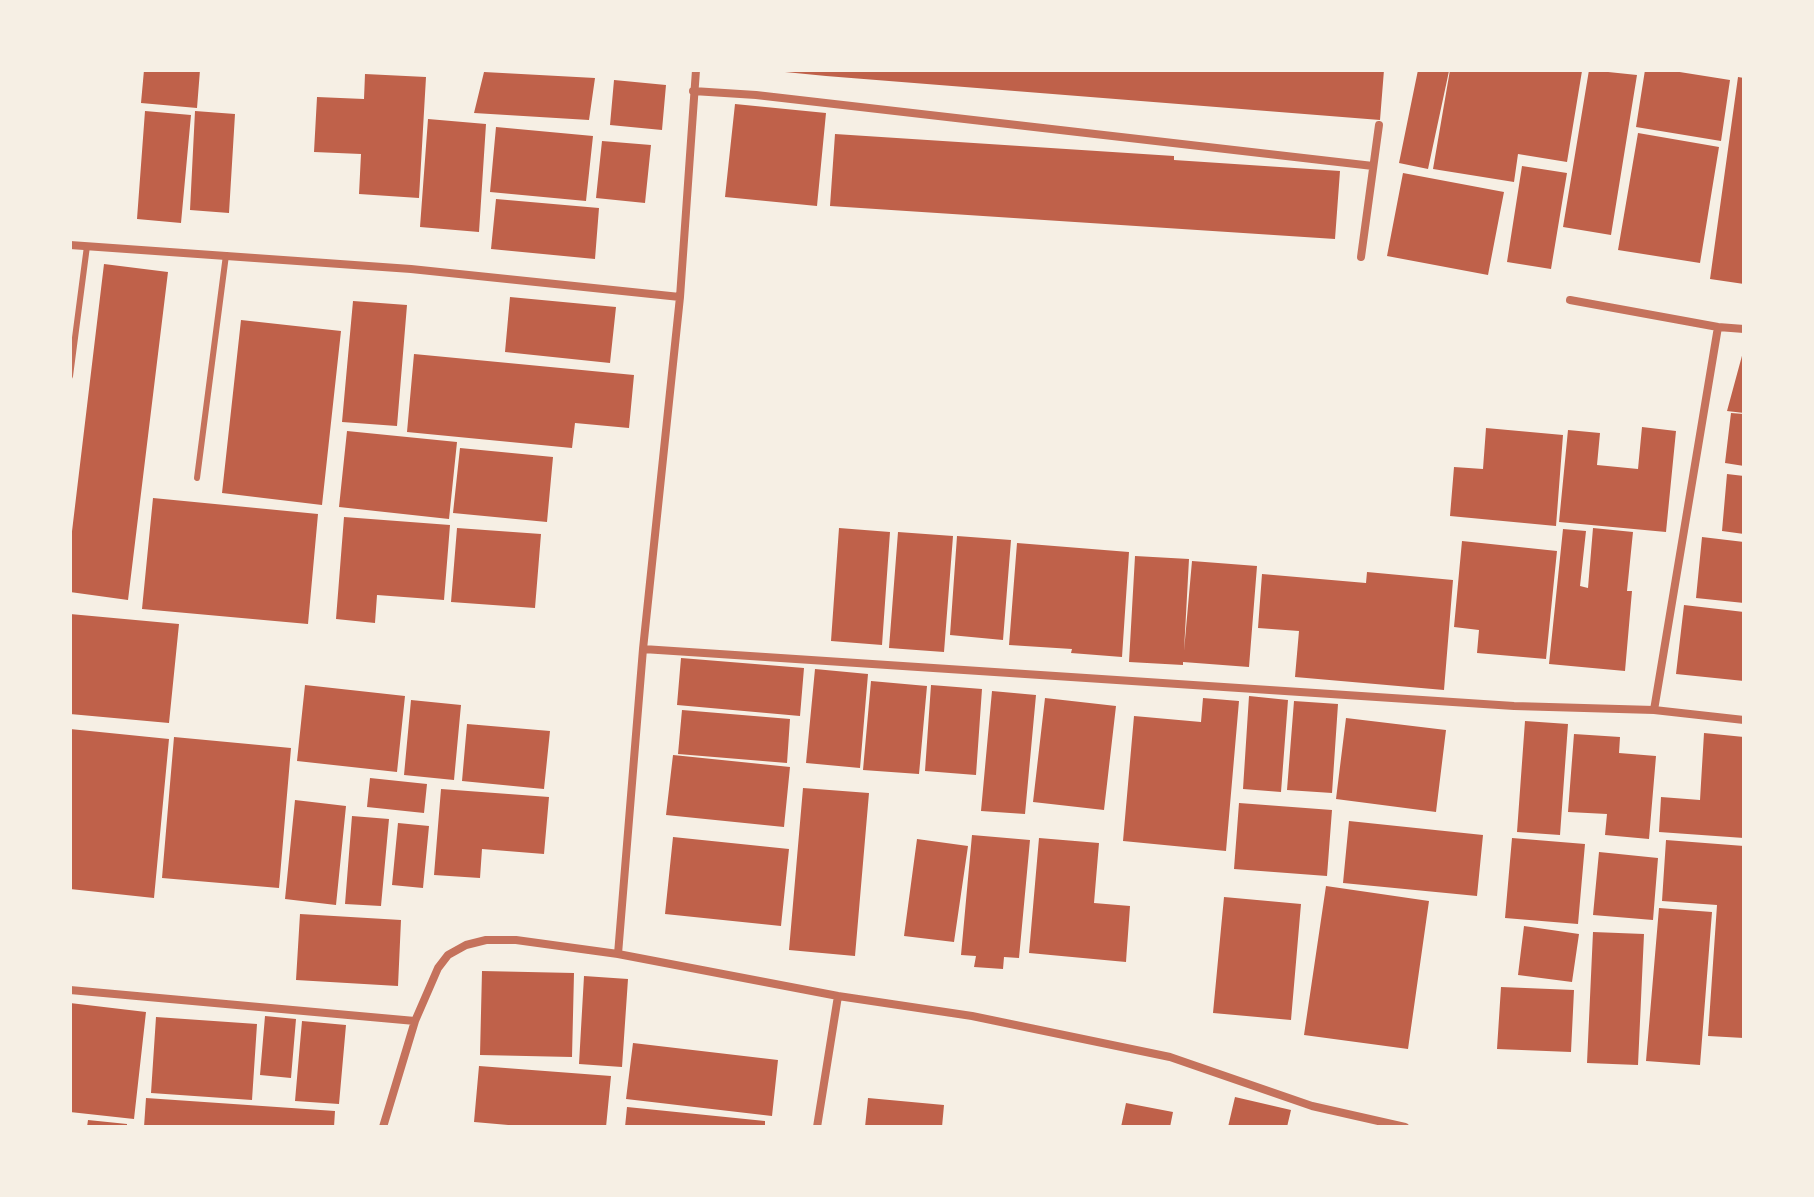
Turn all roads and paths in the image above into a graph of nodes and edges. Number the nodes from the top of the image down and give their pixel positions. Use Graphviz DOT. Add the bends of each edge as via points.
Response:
graph roads {
  1 [pos="696,70"];
  2 [pos="693,91"];
  3 [pos="1379,125"];
  4 [pos="1373,166"];
  5 [pos="70,245"];
  6 [pos="87,246"];
  7 [pos="226,255"];
  8 [pos="1361,257"];
  9 [pos="680,297"];
  10 [pos="1570,300"];
  11 [pos="1718,327"];
  12 [pos="1744,329"];
  13 [pos="70,376"];
  14 [pos="197,478"];
  15 [pos="643,649"];
  16 [pos="1654,710"];
  17 [pos="1744,720"];
  18 [pos="618,954"];
  19 [pos="70,990"];
  20 [pos="838,996"];
  21 [pos="415,1021"];
  22 [pos="383,1127"];
  23 [pos="817,1127"];
  24 [pos="1405,1127"];
  1 -- 2 [label="street"];
  2 -- 4 [label="street"];
  2 -- 9 [label="street"];
  3 -- 4 [label="street"];
  4 -- 8 [label="street"];
  5 -- 6 [label="street"];
  6 -- 7 [label="street"];
  6 -- 13 [label="lane"];
  7 -- 9 [label="street"];
  7 -- 14 [label="lane"];
  9 -- 15 [label="street"];
  10 -- 11 [label="street"];
  11 -- 12 [label="street"];
  11 -- 16 [label="street"];
  15 -- 16 [label="street" via="1514,706"];
  15 -- 18 [label="street"];
  16 -- 17 [label="street"];
  18 -- 20 [label="street"];
  18 -- 21 [label="street" via="516,940 466,945 438,968"];
  19 -- 21 [label="street"];
  20 -- 23 [label="street"];
  20 -- 24 [label="street" via="972,1016 1170,1057 1312,1106"];
  21 -- 22 [label="street"];
}
